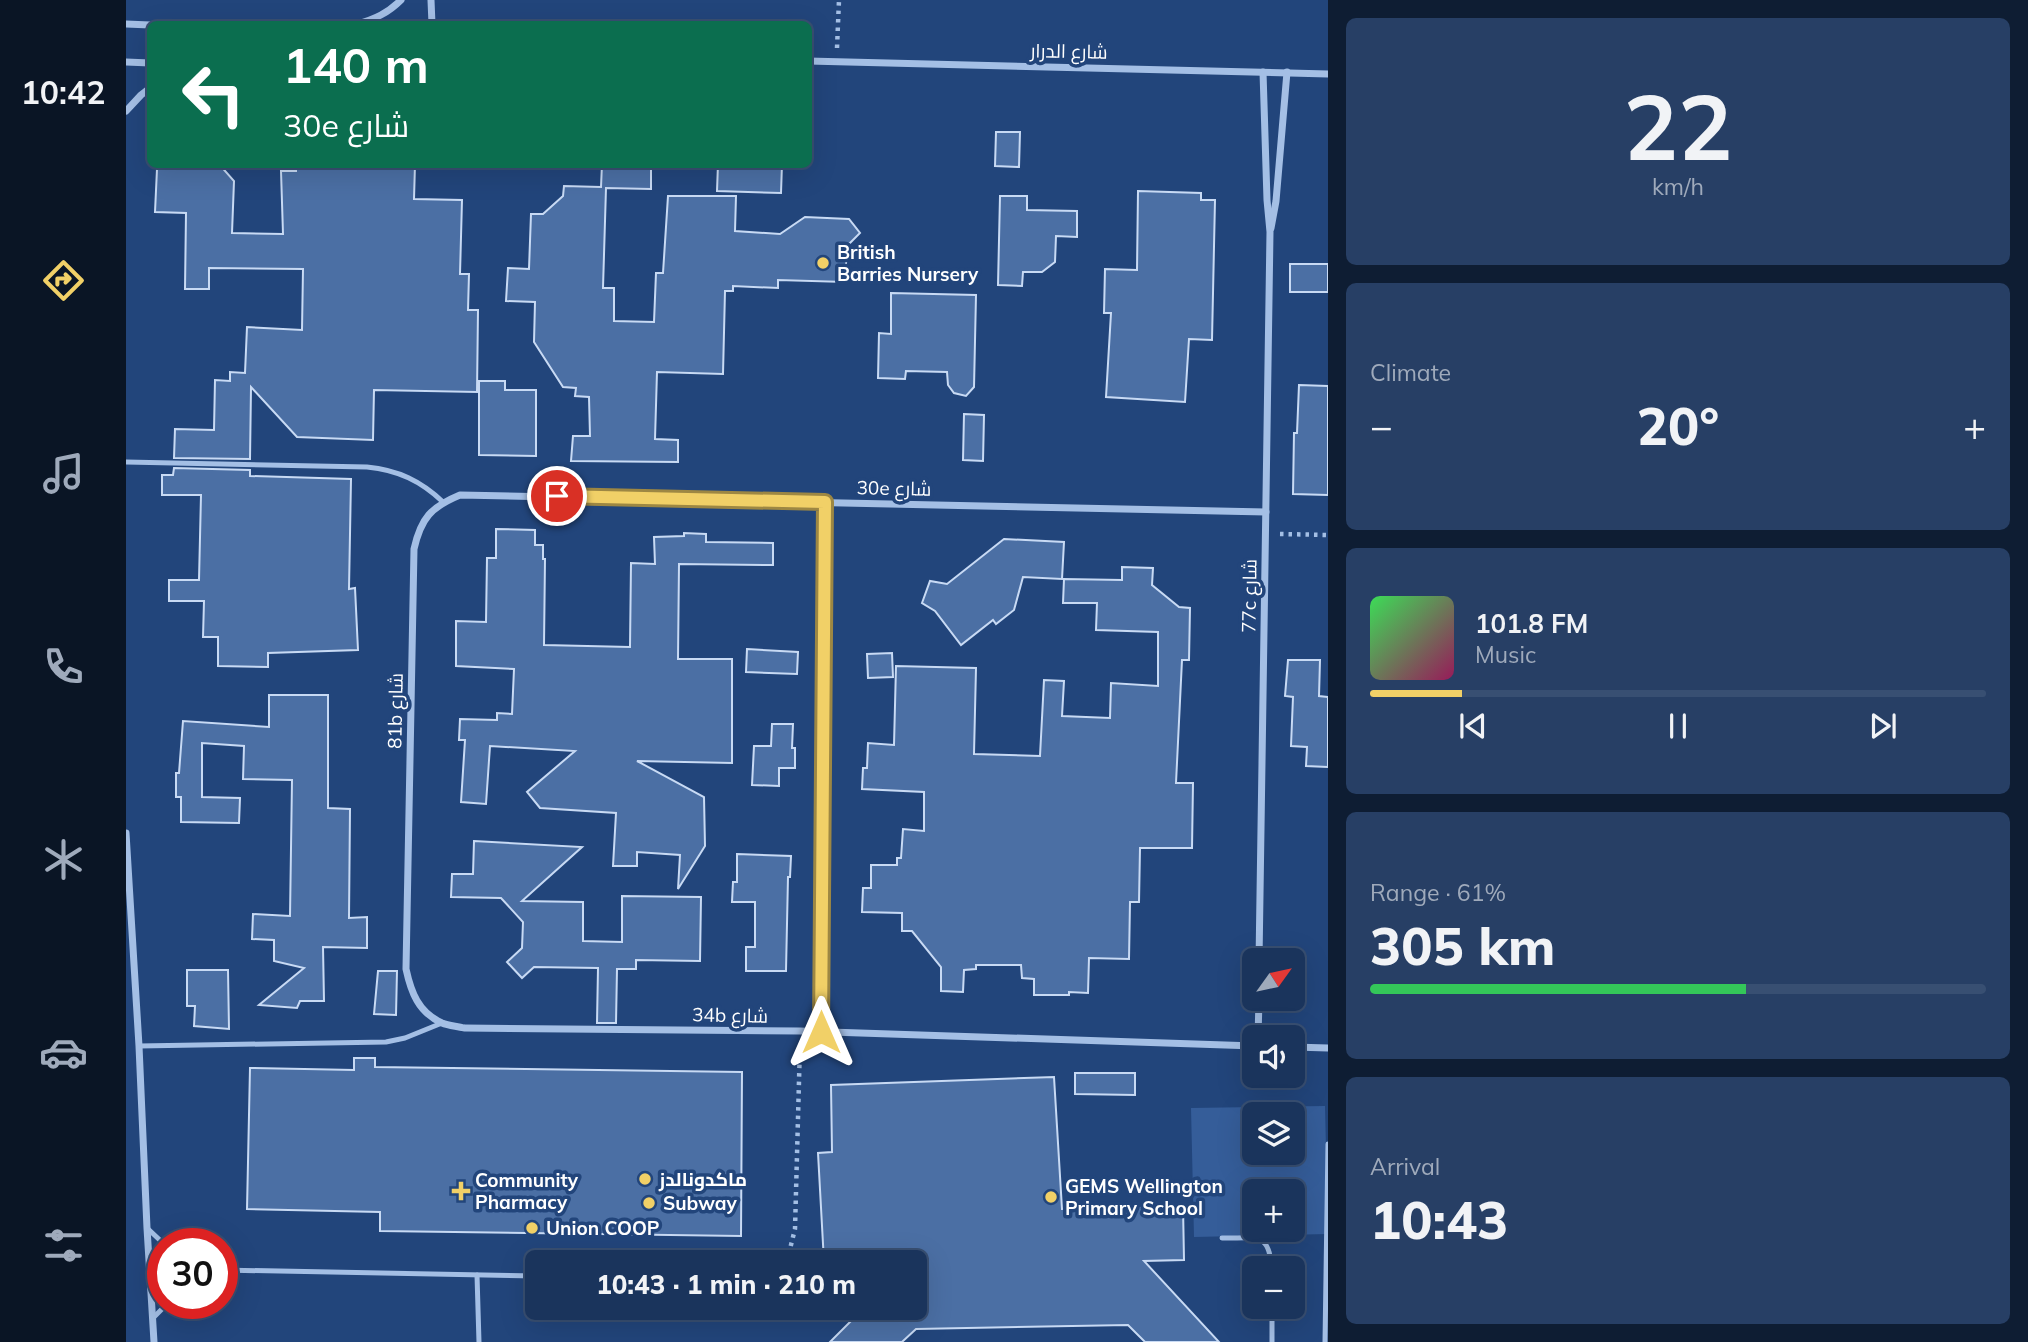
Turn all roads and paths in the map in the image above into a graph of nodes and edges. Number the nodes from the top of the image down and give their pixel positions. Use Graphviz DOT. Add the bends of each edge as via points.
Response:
graph roads {
  1 [pos="401,0"];
  2 [pos="430,0"];
  3 [pos="839,0"];
  4 [pos="368,21"];
  5 [pos="432,21"];
  6 [pos="126,24"];
  7 [pos="147,24"];
  8 [pos="812,61"];
  9 [pos="126,62"];
  10 [pos="836,62"];
  11 [pos="147,63"];
  12 [pos="1263,72"];
  13 [pos="1287,72"];
  14 [pos="1328,74"];
  15 [pos="147,90"];
  16 [pos="126,111"];
  17 [pos="1270,232"];
  18 [pos="126,462"];
  19 [pos="443,502"];
  20 [pos="825,502"];
  21 [pos="1266,512"];
  22 [pos="1265,533"];
  23 [pos="1328,535"];
  24 [pos="126,833"];
  25 [pos="1259,948"];
  26 [pos="442,1023"];
  27 [pos="800,1031"];
  28 [pos="821,1032"];
  29 [pos="139,1046"];
  30 [pos="1242,1046"];
  31 [pos="1305,1047"];
  32 [pos="1328,1048"];
  33 [pos="1328,1144"];
  34 [pos="147,1228"];
  35 [pos="1222,1238"];
  36 [pos="790,1250"];
  37 [pos="1270,1256"];
  38 [pos="238,1271"];
  39 [pos="477,1276"];
  40 [pos="525,1276"];
  41 [pos="153,1319"];
  42 [pos="1272,1319"];
  43 [pos="154,1342"];
  44 [pos="479,1342"];
  45 [pos="1272,1342"];
  46 [pos="1325,1342"];
  1 -- 4 [label="street"];
  2 -- 5 [label="street"];
  3 -- 10 [label="path"];
  6 -- 7 [label="street"];
  8 -- 10 [label="street, شارع الدرار"];
  9 -- 11 [label="street"];
  10 -- 12 [label="street, شارع الدرار"];
  12 -- 13 [label="street, شارع الدرار"];
  12 -- 17 [label="street, 77c شارع"];
  13 -- 14 [label="street, شارع الدرار"];
  13 -- 17 [label="street, 77c شارع"];
  15 -- 16 [label="street"];
  17 -- 21 [label="street, 77c شارع"];
  18 -- 19 [label="lane" via="384,469 416,481"];
  19 -- 20 [label="street, 30e شارع" via="460,495 480,495"];
  19 -- 26 [label="street, 81b شارع" via="418,530 414,549 406,969 411,991 423,1010"];
  20 -- 21 [label="street, 30e شارع"];
  20 -- 28 [label="street"];
  21 -- 22 [label="street, 77c شارع"];
  22 -- 23 [label="path"];
  22 -- 25 [label="street, 77c شارع"];
  24 -- 29 [label="street"];
  26 -- 27 [label="street, 34b شارع" via="464,1028"];
  26 -- 29 [label="lane" via="386,1042"];
  27 -- 28 [label="street, 34b شارع"];
  27 -- 36 [label="path" via="795,1229"];
  28 -- 30 [label="street, 34b شارع"];
  29 -- 34 [label="street"];
  31 -- 32 [label="street"];
  33 -- 46 [label="lane"];
  35 -- 37 [label="lane" via="1263,1240"];
  38 -- 39 [label="lane"];
  39 -- 40 [label="lane"];
  39 -- 44 [label="lane"];
  41 -- 43 [label="street"];
  42 -- 45 [label="lane"];
}
